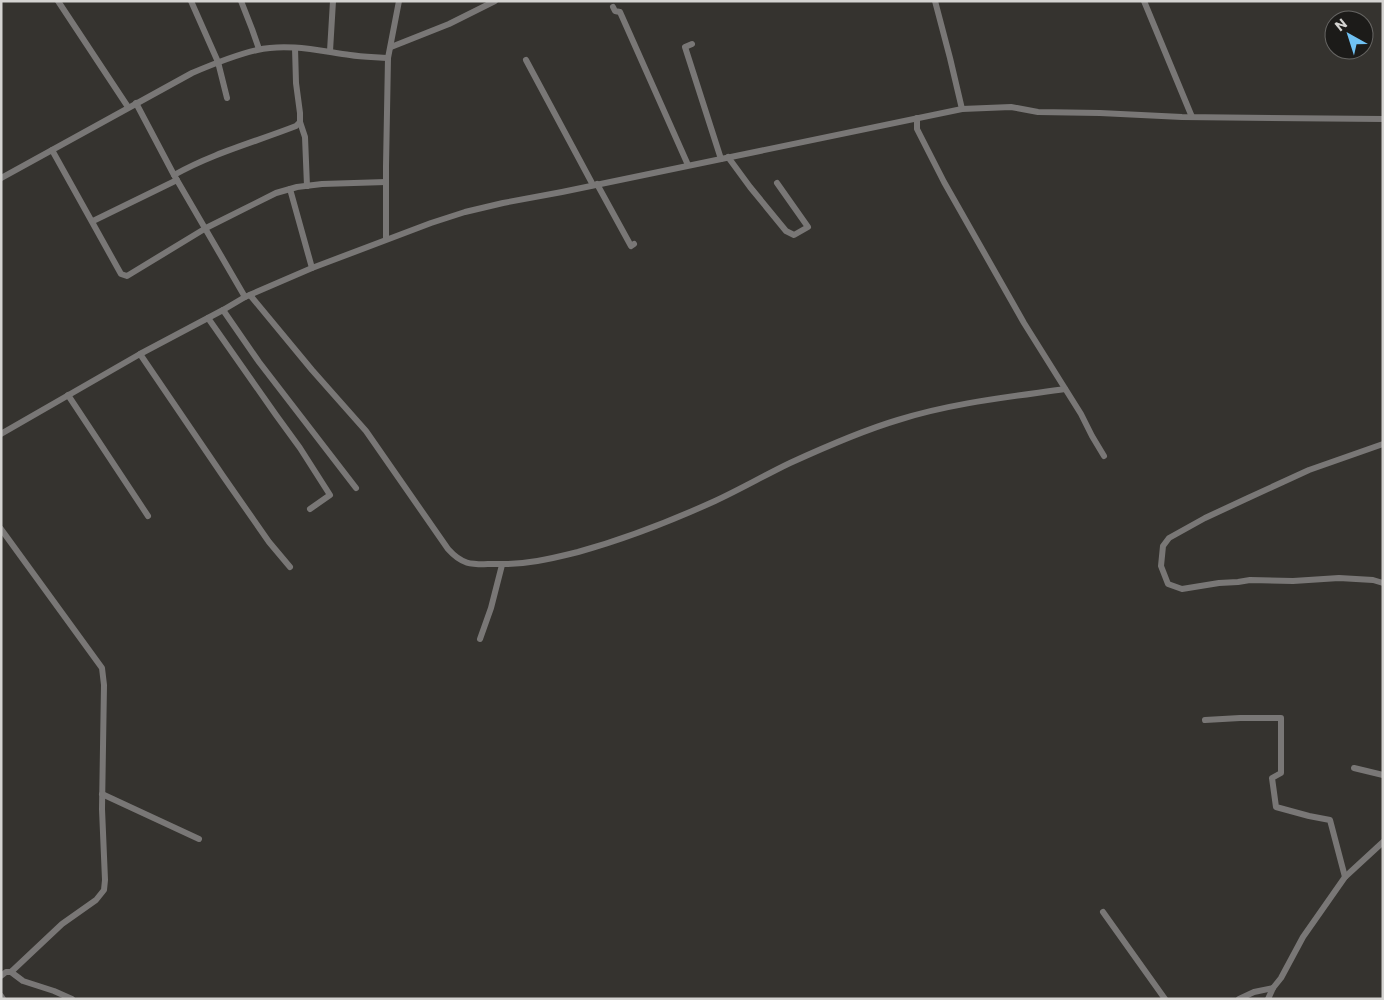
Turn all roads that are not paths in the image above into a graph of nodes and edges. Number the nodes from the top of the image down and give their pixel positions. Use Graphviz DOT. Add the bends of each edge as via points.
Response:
graph roads {
  1 [pos="58,1"];
  2 [pos="191,1"];
  3 [pos="241,1"];
  4 [pos="333,1"];
  5 [pos="399,1"];
  6 [pos="495,1"];
  7 [pos="934,1"];
  8 [pos="1144,1"];
  9 [pos="613,6"];
  10 [pos="692,44"];
  11 [pos="390,47"];
  12 [pos="294,48"];
  13 [pos="258,50"];
  14 [pos="330,52"];
  15 [pos="388,58"];
  16 [pos="526,60"];
  17 [pos="218,62"];
  18 [pos="227,98"];
  19 [pos="136,103"];
  20 [pos="128,107"];
  21 [pos="962,109"];
  22 [pos="1192,117"];
  23 [pos="917,118"];
  24 [pos="1383,119"];
  25 [pos="300,122"];
  26 [pos="52,150"];
  27 [pos="725,158"];
  28 [pos="688,165"];
  29 [pos="176,177"];
  30 [pos="1,178"];
  31 [pos="386,182"];
  32 [pos="777,183"];
  33 [pos="595,184"];
  34 [pos="307,186"];
  35 [pos="290,189"];
  36 [pos="93,221"];
  37 [pos="206,228"];
  38 [pos="386,239"];
  39 [pos="634,244"];
  40 [pos="312,268"];
  41 [pos="248,296"];
  42 [pos="223,310"];
  43 [pos="208,318"];
  44 [pos="140,354"];
  45 [pos="1065,389"];
  46 [pos="68,394"];
  47 [pos="1,434"];
  48 [pos="1383,444"];
  49 [pos="1104,456"];
  50 [pos="356,488"];
  51 [pos="310,509"];
  52 [pos="148,516"];
  53 [pos="1,529"];
  54 [pos="502,565"];
  55 [pos="290,567"];
  56 [pos="1383,583"];
  57 [pos="480,639"];
  58 [pos="1205,720"];
  59 [pos="1354,768"];
  60 [pos="1383,775"];
  61 [pos="102,794"];
  62 [pos="200,839"];
  63 [pos="1383,842"];
  64 [pos="1344,877"];
  65 [pos="1103,912"];
  66 [pos="11,972"];
  67 [pos="1,976"];
  68 [pos="1274,988"];
  69 [pos="72,999"];
  70 [pos="1165,999"];
  71 [pos="1240,999"];
  72 [pos="1268,999"];
  1 -- 20 [label="street"];
  2 -- 17 [label="street"];
  3 -- 13 [label="street"];
  4 -- 14 [label="street"];
  5 -- 11 [label="street"];
  6 -- 11 [label="street" via="449,24"];
  7 -- 21 [label="street"];
  8 -- 22 [label="street"];
  9 -- 28 [label="street" via="620,12"];
  10 -- 27 [label="street" via="685,47"];
  11 -- 15 [label="street"];
  12 -- 13 [label="street"];
  12 -- 14 [label="street"];
  12 -- 25 [label="street"];
  13 -- 17 [label="street"];
  14 -- 15 [label="street"];
  15 -- 31 [label="street"];
  16 -- 33 [label="street"];
  17 -- 18 [label="street"];
  17 -- 19 [label="street"];
  19 -- 20 [label="street"];
  19 -- 29 [label="street"];
  20 -- 26 [label="street"];
  21 -- 22 [label="street" via="1012,107 1038,112"];
  21 -- 23 [label="street"];
  22 -- 24 [label="street"];
  23 -- 27 [label="street"];
  23 -- 45 [label="street" via="917,129 944,182"];
  25 -- 29 [label="street" via="194,164"];
  25 -- 34 [label="street" via="305,137"];
  26 -- 30 [label="street"];
  26 -- 36 [label="street"];
  27 -- 28 [label="street"];
  27 -- 32 [label="street" via="786,232 794,235 808,227"];
  28 -- 33 [label="street"];
  29 -- 36 [label="street"];
  29 -- 37 [label="street"];
  31 -- 34 [label="street"];
  31 -- 38 [label="street"];
  33 -- 38 [label="street" via="465,212"];
  33 -- 39 [label="street" via="631,246"];
  34 -- 35 [label="street"];
  35 -- 37 [label="street"];
  35 -- 40 [label="street"];
  36 -- 37 [label="street" via="121,274 127,276"];
  37 -- 41 [label="street"];
  38 -- 40 [label="street"];
  40 -- 41 [label="street"];
  41 -- 42 [label="street"];
  41 -- 54 [label="street" via="366,431 457,559 472,564"];
  42 -- 43 [label="street"];
  42 -- 50 [label="street" via="258,362"];
  43 -- 44 [label="street"];
  43 -- 51 [label="street" via="330,495"];
  44 -- 46 [label="street"];
  44 -- 55 [label="street" via="269,542"];
  45 -- 49 [label="street"];
  45 -- 54 [label="street" via="949,407 898,420 789,464 717,500 637,534 550,559"];
  46 -- 47 [label="street"];
  46 -- 52 [label="street"];
  48 -- 56 [label="street" via="1309,470 1190,526 1169,538 1163,546 1161,566 1168,584 1182,589 1250,580 1339,578"];
  53 -- 61 [label="street" via="102,668"];
  54 -- 57 [label="street"];
  58 -- 64 [label="street" via="1281,718 1282,773 1272,778 1276,807 1330,820"];
  59 -- 60 [label="street"];
  61 -- 62 [label="street"];
  61 -- 66 [label="street" via="104,890"];
  63 -- 64 [label="street"];
  64 -- 68 [label="street" via="1303,937"];
  65 -- 70 [label="street"];
  66 -- 67 [label="street"];
  66 -- 69 [label="street" via="23,981"];
  68 -- 71 [label="street"];
  68 -- 72 [label="street"];
}
